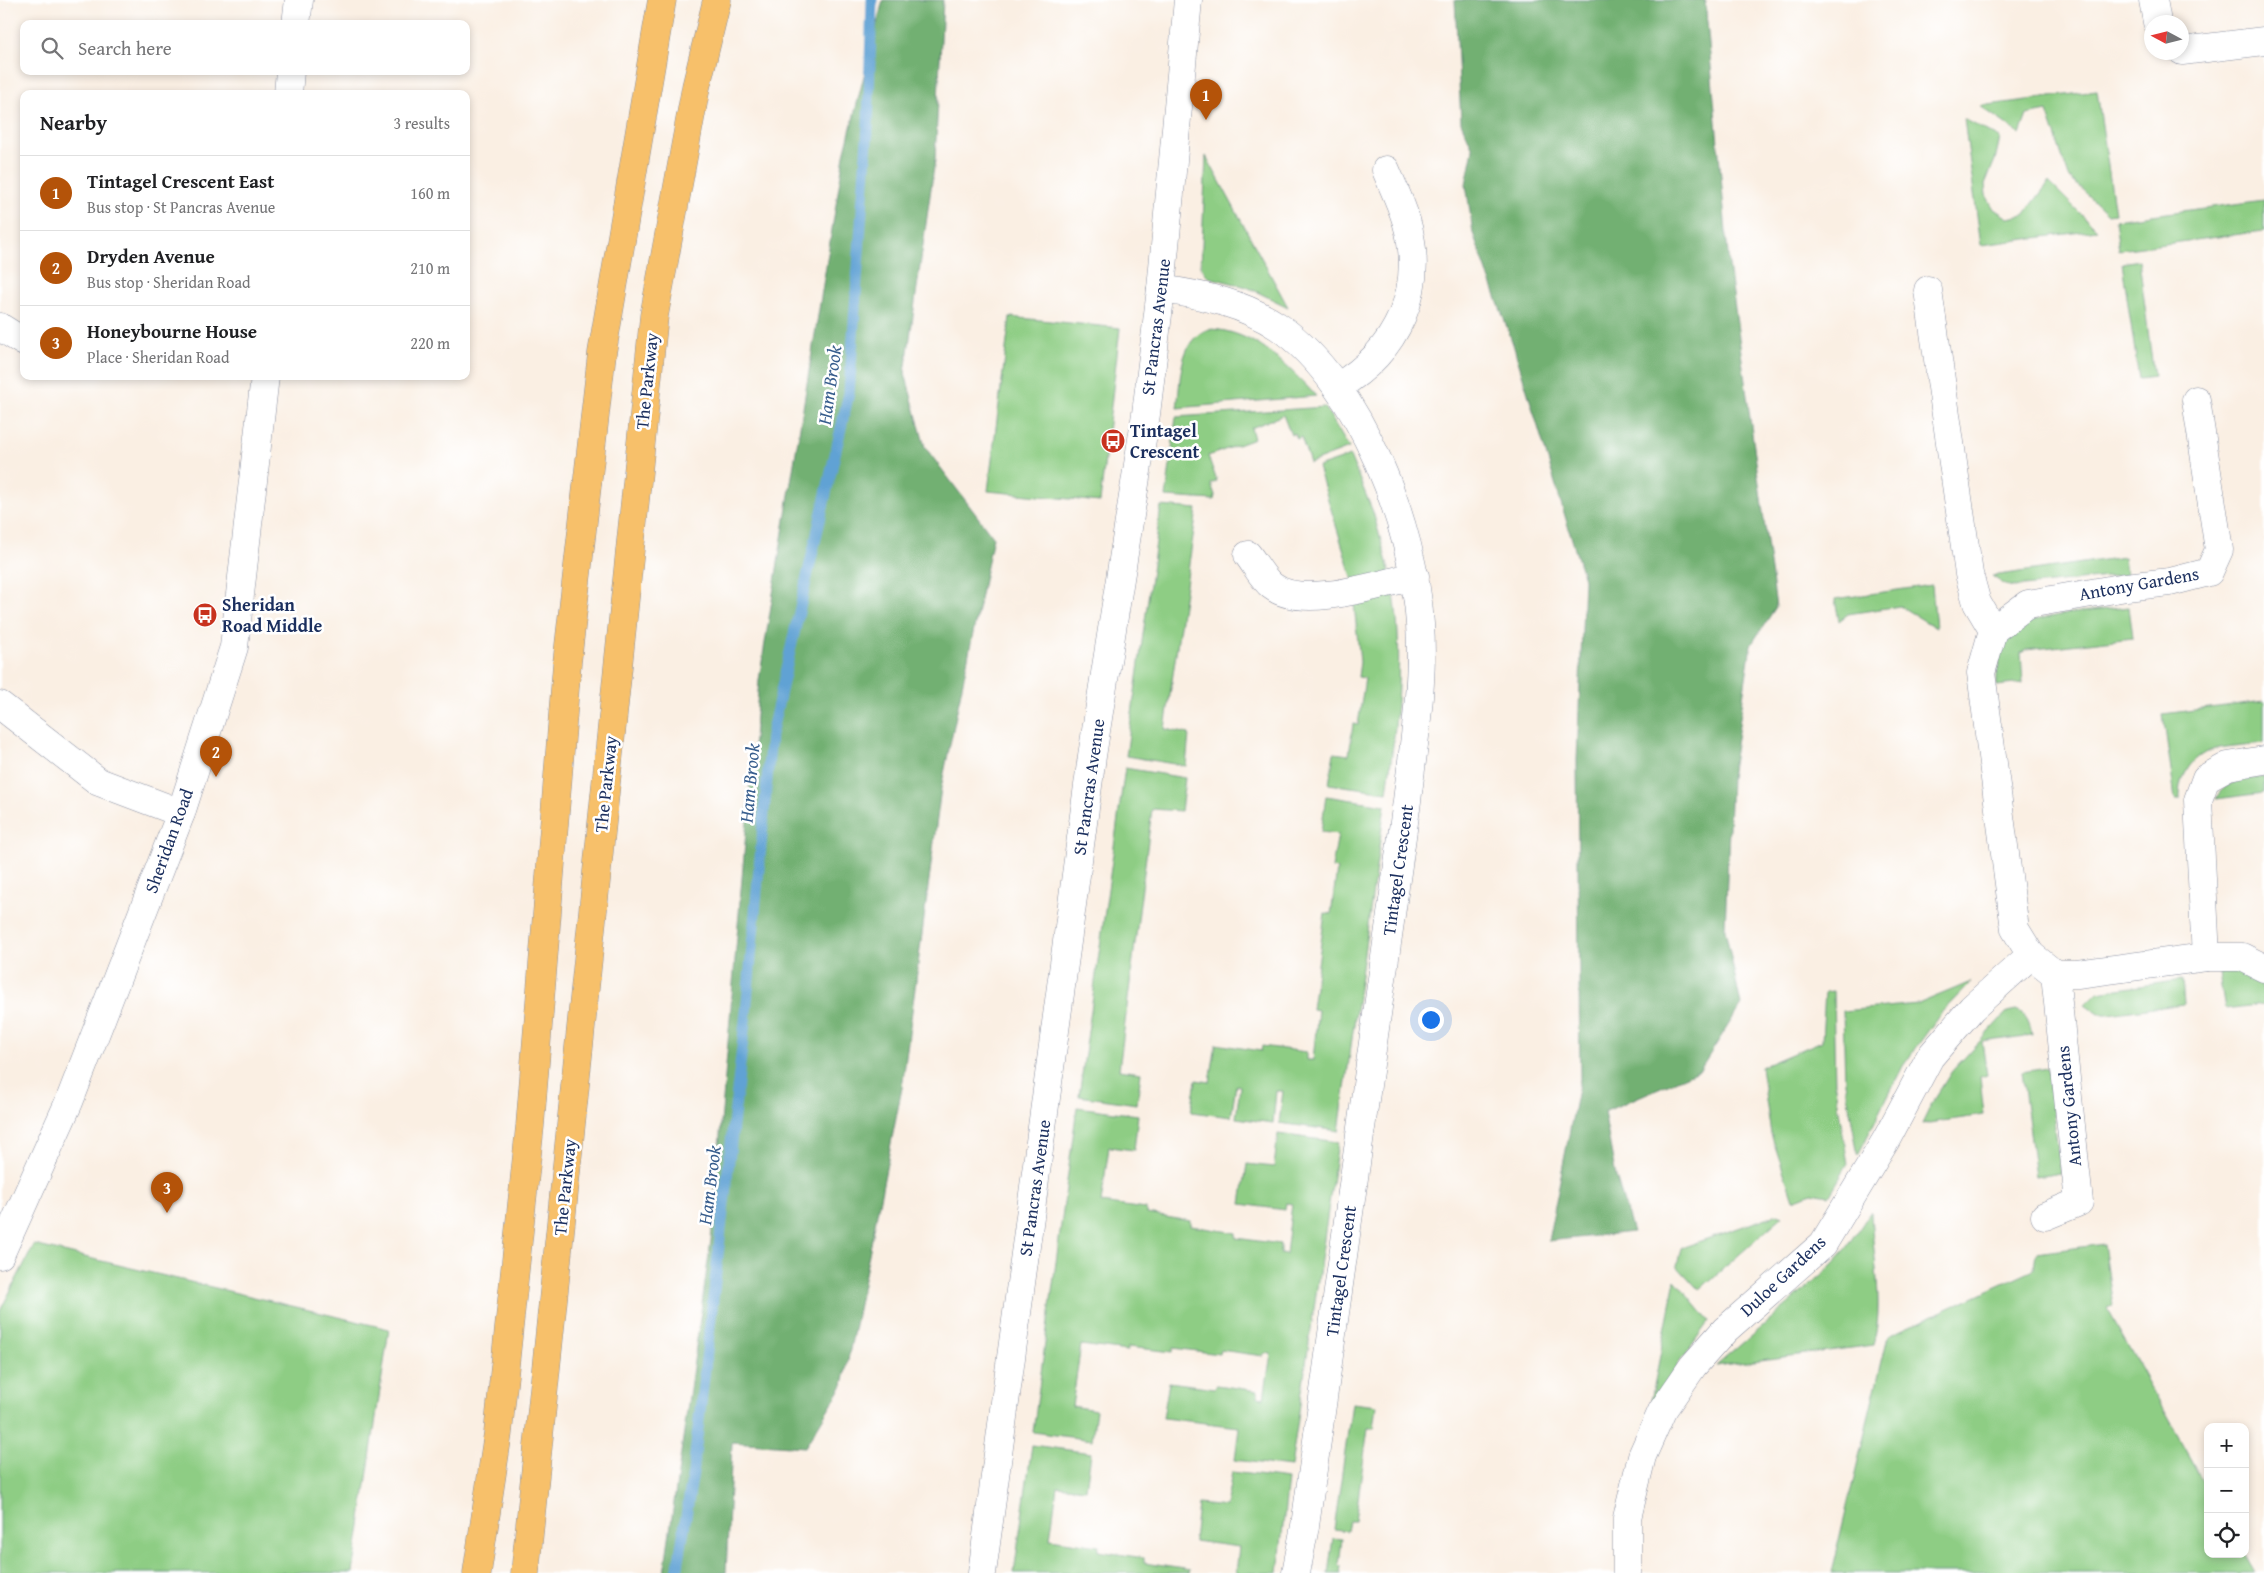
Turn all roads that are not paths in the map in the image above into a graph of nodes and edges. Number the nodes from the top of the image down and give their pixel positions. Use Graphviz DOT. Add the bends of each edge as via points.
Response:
graph roads {
  1 [pos="299,0"];
  2 [pos="662,0"];
  3 [pos="717,0"];
  4 [pos="1188,0"];
  5 [pos="2153,0"];
  6 [pos="2156,15"];
  7 [pos="296,20"];
  8 [pos="2264,41"];
  9 [pos="2189,50"];
  10 [pos="290,75"];
  11 [pos="288,90"];
  12 [pos="1386,170"];
  13 [pos="1161,289"];
  14 [pos="1928,290"];
  15 [pos="0,327"];
  16 [pos="20,340"];
  17 [pos="265,380"];
  18 [pos="1337,387"];
  19 [pos="2196,400"];
  20 [pos="1248,555"];
  21 [pos="1415,576"];
  22 [pos="1993,630"];
  23 [pos="0,705"];
  24 [pos="2264,760"];
  25 [pos="181,813"];
  26 [pos="2031,955"];
  27 [pos="2206,957"];
  28 [pos="2264,968"];
  29 [pos="2055,974"];
  30 [pos="2045,1216"];
  31 [pos="0,1255"];
  32 [pos="477,1573"];
  33 [pos="525,1573"];
  34 [pos="982,1573"];
  35 [pos="1296,1573"];
  36 [pos="1627,1573"];
  1 -- 7 [label="street"];
  2 -- 32 [label="highway" via="602,353 567,663 528,1145 498,1433"];
  3 -- 33 [label="highway, The Parkway" via="696,88 654,316"];
  4 -- 13 [label="street, St Pancras Avenue"];
  5 -- 6 [label="street"];
  8 -- 9 [label="street"];
  10 -- 11 [label="street"];
  12 -- 18 [label="street" via="1407,221 1412,256 1410,295 1402,320 1380,354"];
  13 -- 18 [label="street, Tintagel Crescent" via="1204,295 1256,314 1306,350"];
  13 -- 34 [label="street, St Pancras Avenue" via="1135,491 1092,756"];
  14 -- 22 [label="street" via="1969,574 1976,603"];
  15 -- 16 [label="street"];
  17 -- 25 [label="street, Sheridan Road" via="234,647"];
  18 -- 21 [label="street, Tintagel Crescent" via="1368,441 1387,485"];
  19 -- 22 [label="street, Antony Gardens" via="2219,550 2209,572 2170,582 2028,604"];
  20 -- 21 [label="street" via="1271,586 1291,595 1319,597"];
  21 -- 35 [label="street, Tintagel Crescent" via="1420,625 1419,696 1407,801"];
  22 -- 26 [label="street" via="1981,673 2015,929"];
  23 -- 25 [label="street" via="99,782"];
  24 -- 27 [label="street" via="2228,766 2206,778 2198,800"];
  25 -- 31 [label="street, Sheridan Road" via="69,1102"];
  26 -- 29 [label="street"];
  26 -- 36 [label="street, Duloe Gardens" via="1972,1008 1930,1057 1886,1140 1823,1244 1725,1330 1693,1366 1662,1411 1642,1456 1627,1518"];
  27 -- 28 [label="street" via="2242,957"];
  27 -- 29 [label="street" via="2078,974"];
  29 -- 30 [label="street, Antony Gardens" via="2079,1202"];
}
